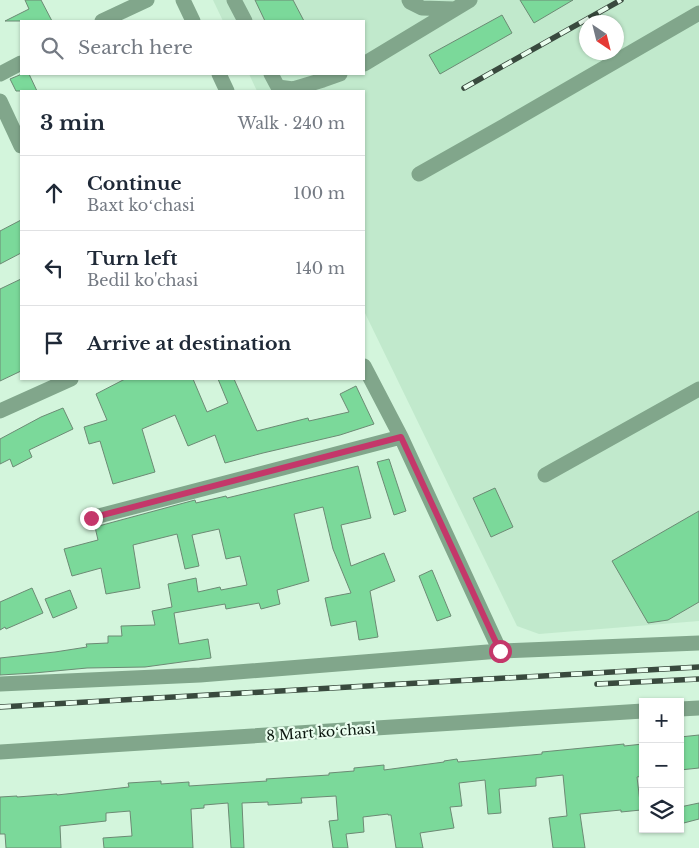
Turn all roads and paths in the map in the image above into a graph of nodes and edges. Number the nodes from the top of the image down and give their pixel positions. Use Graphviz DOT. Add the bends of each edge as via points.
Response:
graph roads {
  1 [pos="146,0"];
  2 [pos="183,0"];
  3 [pos="234,0"];
  4 [pos="409,0"];
  5 [pos="470,0"];
  6 [pos="455,10"];
  7 [pos="699,13"];
  8 [pos="104,20"];
  9 [pos="193,20"];
  10 [pos="244,20"];
  11 [pos="365,63"];
  12 [pos="20,64"];
  13 [pos="0,74"];
  14 [pos="219,75"];
  15 [pos="272,75"];
  16 [pos="337,75"];
  17 [pos="227,90"];
  18 [pos="0,101"];
  19 [pos="20,144"];
  20 [pos="419,174"];
  21 [pos="365,368"];
  22 [pos="69,380"];
  23 [pos="699,389"];
  24 [pos="0,411"];
  25 [pos="401,437"];
  26 [pos="545,476"];
  27 [pos="91,518"];
  28 [pos="699,643"];
  29 [pos="500,651"];
  30 [pos="0,684"];
  31 [pos="699,708"];
  32 [pos="684,709"];
  33 [pos="639,712"];
  34 [pos="0,752"];
  1 -- 8 [label="street"];
  2 -- 9 [label="street"];
  3 -- 10 [label="street"];
  4 -- 6 [label="street" via="422,8"];
  5 -- 6 [label="street"];
  6 -- 11 [label="street"];
  7 -- 20 [label="street"];
  12 -- 13 [label="street"];
  14 -- 17 [label="street"];
  15 -- 16 [label="street" via="278,87 293,89"];
  18 -- 19 [label="street"];
  21 -- 25 [label="street"];
  22 -- 24 [label="street"];
  23 -- 26 [label="street"];
  25 -- 27 [label="street"];
  25 -- 29 [label="street"];
  28 -- 29 [label="street"];
  29 -- 30 [label="street" via="200,675"];
  31 -- 32 [label="street"];
  33 -- 34 [label="street, 8 Mart koʻchasi"];
}
